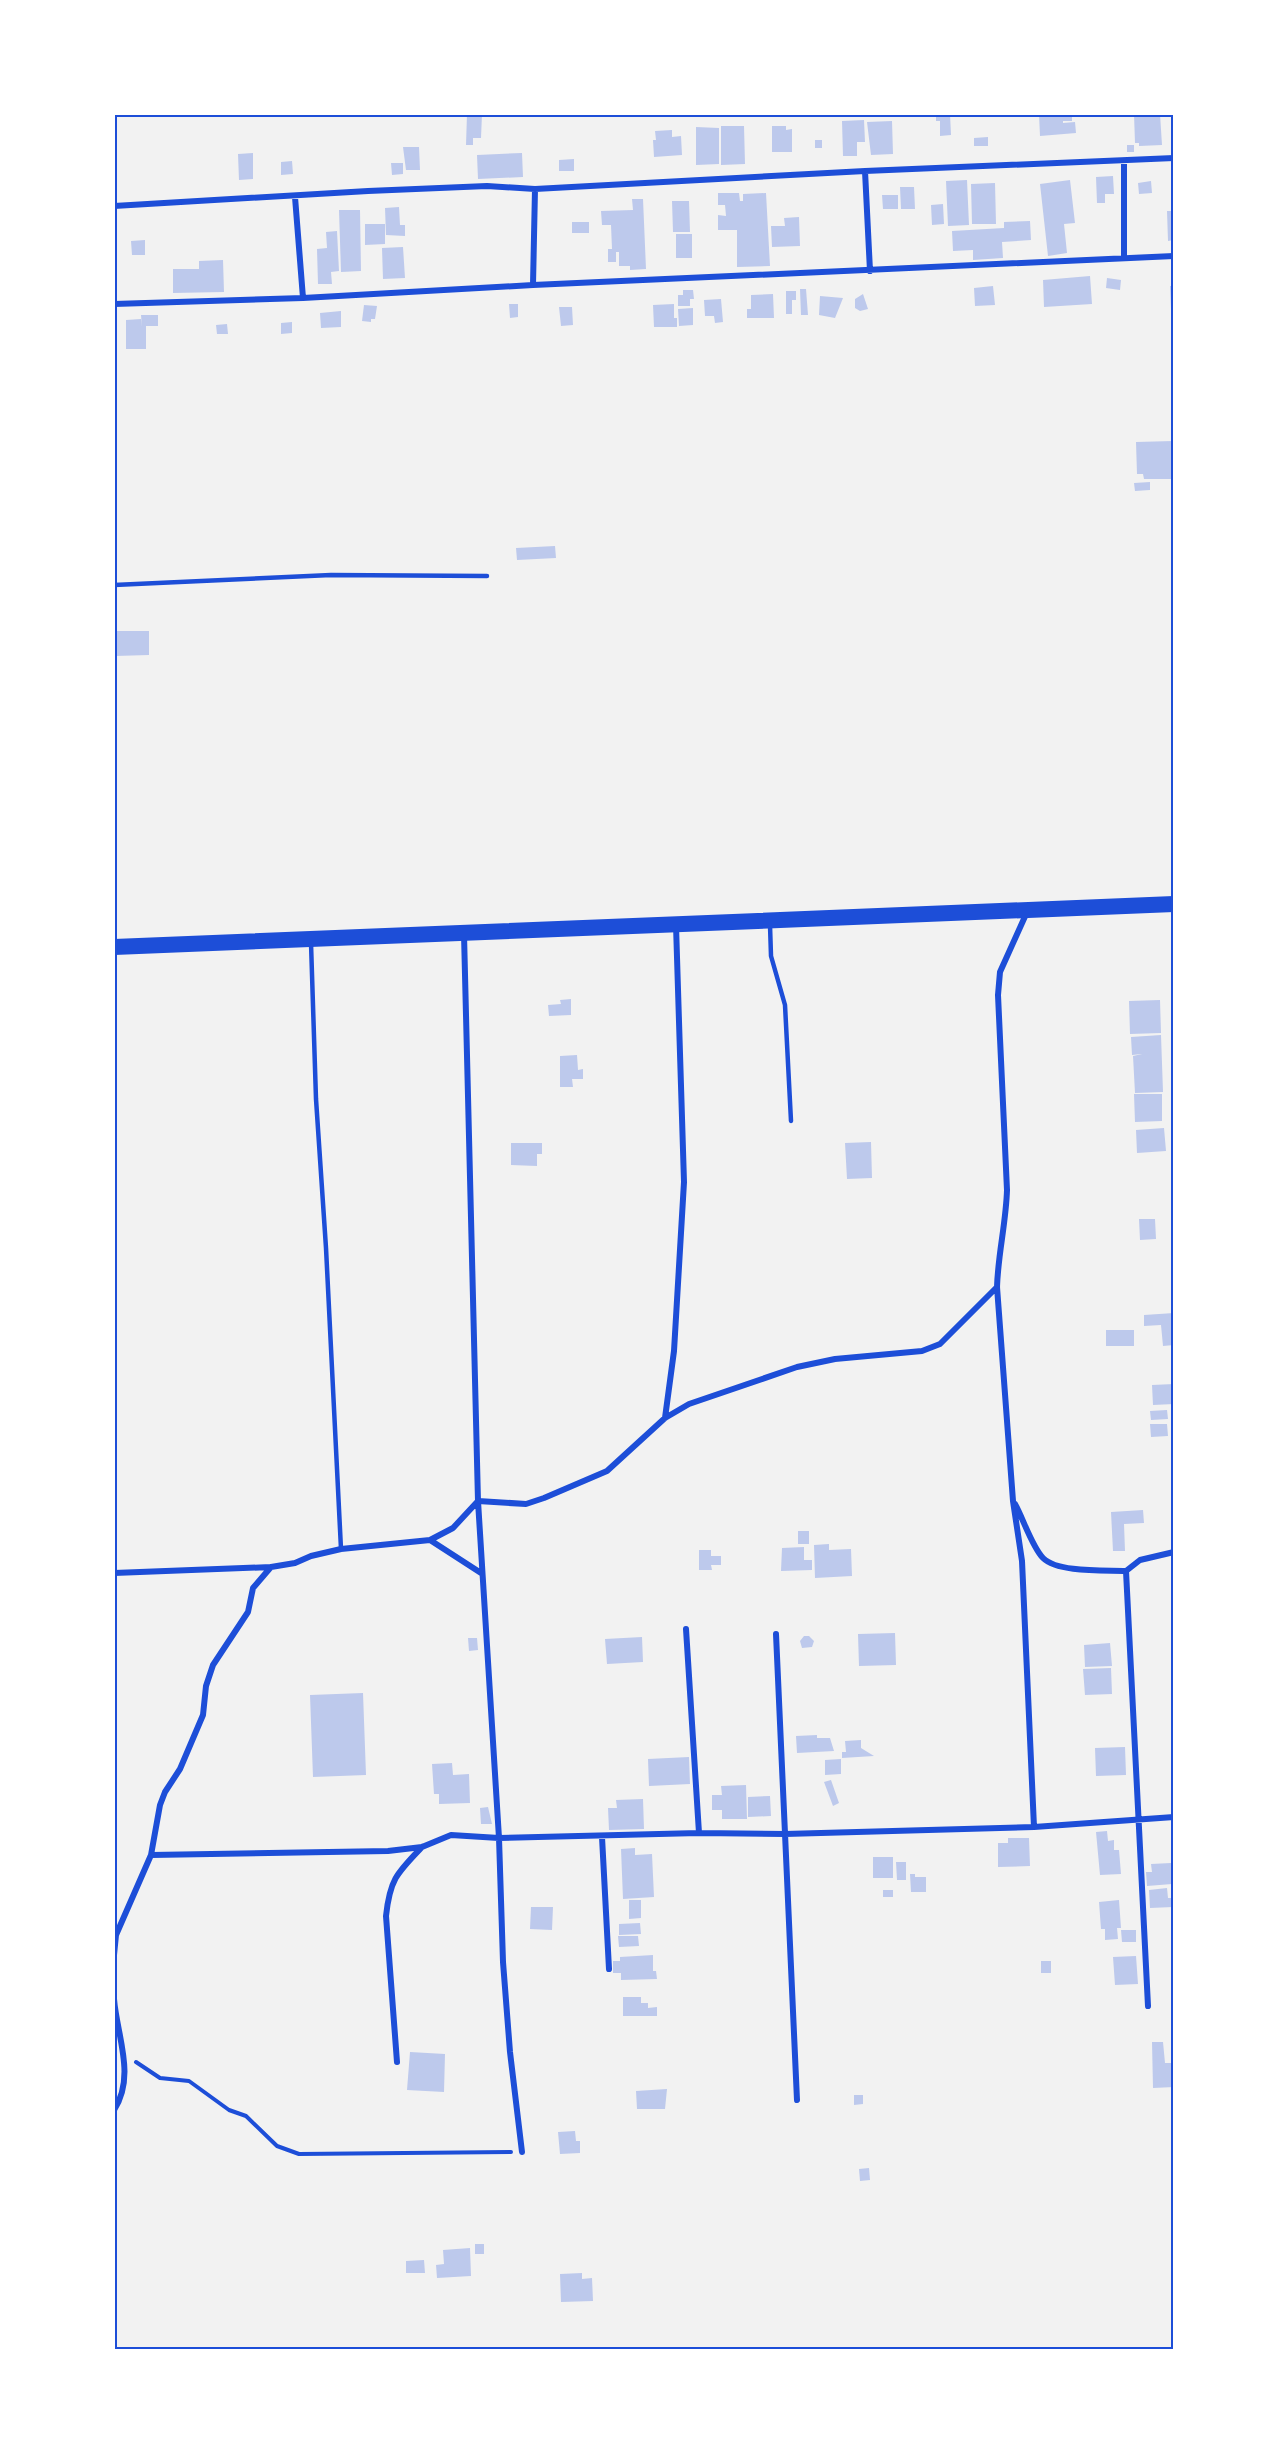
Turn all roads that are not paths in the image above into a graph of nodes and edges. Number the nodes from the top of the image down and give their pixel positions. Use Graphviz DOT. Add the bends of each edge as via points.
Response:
graph roads {
  1 [pos="1174,158"];
  2 [pos="1124,161"];
  3 [pos="865,171"];
  4 [pos="535,189"];
  5 [pos="295,197"];
  6 [pos="114,206"];
  7 [pos="1174,256"];
  8 [pos="1124,258"];
  9 [pos="870,271"];
  10 [pos="533,285"];
  11 [pos="303,297"];
  12 [pos="114,304"];
  13 [pos="487,576"];
  14 [pos="114,585"];
  15 [pos="1174,904"];
  16 [pos="1028,912"];
  17 [pos="770,922"];
  18 [pos="676,925"];
  19 [pos="464,933"];
  20 [pos="311,939"];
  21 [pos="114,947"];
  22 [pos="791,1121"];
  23 [pos="997,1287"];
  24 [pos="665,1418"];
  25 [pos="478,1501"];
  26 [pos="1013,1501"];
  27 [pos="430,1540"];
  28 [pos="341,1549"];
  29 [pos="1174,1552"];
  30 [pos="272,1567"];
  31 [pos="1126,1571"];
  32 [pos="114,1573"];
  33 [pos="482,1573"];
  34 [pos="686,1629"];
  35 [pos="776,1634"];
  36 [pos="1174,1817"];
  37 [pos="1138,1819"];
  38 [pos="1034,1827"];
  39 [pos="699,1833"];
  40 [pos="785,1834"];
  41 [pos="602,1837"];
  42 [pos="500,1838"];
  43 [pos="422,1847"];
  44 [pos="151,1855"];
  45 [pos="114,1955"];
  46 [pos="609,1969"];
  47 [pos="114,1999"];
  48 [pos="1148,2006"];
  49 [pos="397,2062"];
  50 [pos="797,2100"];
  51 [pos="114,2110"];
  52 [pos="522,2152"];
  1 -- 2 [label="street"];
  2 -- 3 [label="street"];
  2 -- 8 [label="street"];
  3 -- 4 [label="street"];
  3 -- 9 [label="street"];
  4 -- 5 [label="street" via="487,186"];
  4 -- 10 [label="street"];
  5 -- 6 [label="street"];
  5 -- 11 [label="street"];
  7 -- 8 [label="street"];
  8 -- 9 [label="street"];
  9 -- 10 [label="street"];
  10 -- 11 [label="street"];
  11 -- 12 [label="street"];
  13 -- 14 [label="lane" via="331,575"];
  15 -- 16 [label="highway"];
  16 -- 17 [label="highway"];
  16 -- 23 [label="street" via="1000,972 998,995 1007,1190"];
  17 -- 18 [label="highway"];
  17 -- 22 [label="lane" via="771,956 785,1005"];
  18 -- 19 [label="highway"];
  18 -- 24 [label="street" via="684,1182 674,1351"];
  19 -- 20 [label="highway"];
  19 -- 25 [label="street"];
  20 -- 21 [label="highway"];
  20 -- 28 [label="lane"];
  23 -- 24 [label="street" via="940,1344 922,1351 835,1359 797,1367 688,1404"];
  23 -- 26 [label="street"];
  24 -- 25 [label="street" via="607,1472 526,1504"];
  25 -- 27 [label="street" via="453,1528"];
  25 -- 33 [label="street"];
  26 -- 31 [label="street" via="1042,1557 1052,1564"];
  26 -- 38 [label="street" via="1022,1567"];
  27 -- 28 [label="street"];
  27 -- 33 [label="street"];
  28 -- 30 [label="street"];
  29 -- 31 [label="street" via="1140,1560"];
  30 -- 32 [label="street"];
  30 -- 44 [label="street" via="253,1588 248,1612 213,1665 203,1715 160,1804"];
  31 -- 37 [label="street"];
  33 -- 42 [label="street"];
  34 -- 39 [label="street"];
  35 -- 40 [label="street"];
  36 -- 37 [label="street"];
  37 -- 38 [label="street"];
  37 -- 48 [label="street"];
  38 -- 40 [label="street"];
  39 -- 40 [label="street"];
  39 -- 41 [label="street"];
  40 -- 50 [label="street"];
  41 -- 42 [label="street"];
  41 -- 46 [label="street"];
  42 -- 43 [label="street" via="451,1835"];
  42 -- 52 [label="street" via="503,1962"];
  43 -- 44 [label="street"];
  43 -- 49 [label="street" via="396,1875 386,1916"];
  44 -- 45 [label="street" via="116,1935"];
  47 -- 51 [label="street" via="125,2079"];
}
